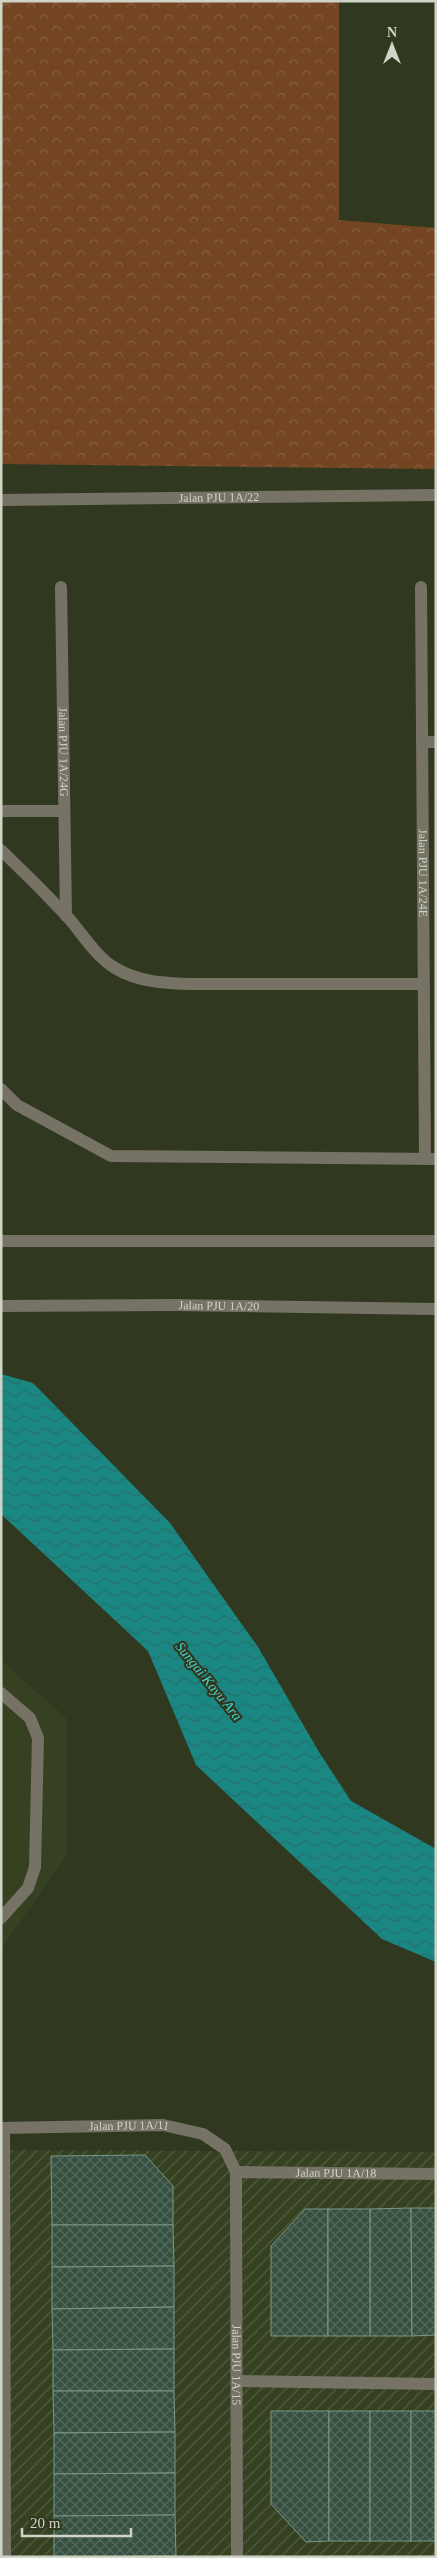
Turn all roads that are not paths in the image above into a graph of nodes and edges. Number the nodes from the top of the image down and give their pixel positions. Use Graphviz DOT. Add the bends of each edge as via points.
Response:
graph roads {
  1 [pos="436,495"];
  2 [pos="1,500"];
  3 [pos="61,587"];
  4 [pos="420,587"];
  5 [pos="422,742"];
  6 [pos="436,742"];
  7 [pos="1,811"];
  8 [pos="63,811"];
  9 [pos="1,850"];
  10 [pos="66,916"];
  11 [pos="424,984"];
  12 [pos="1,1089"];
  13 [pos="431,1159"];
  14 [pos="1,1241"];
  15 [pos="436,1241"];
  16 [pos="1,1306"];
  17 [pos="436,1309"];
  18 [pos="1,1692"];
  19 [pos="1,1918"];
  20 [pos="3,2128"];
  21 [pos="236,2172"];
  22 [pos="436,2174"];
  23 [pos="237,2381"];
  24 [pos="436,2384"];
  25 [pos="5,2557"];
  26 [pos="237,2557"];
  1 -- 2 [label="street, Jalan PJU 1A/22"];
  3 -- 8 [label="street, Jalan PJU 1A/24G"];
  4 -- 5 [label="street, Jalan PJU 1A/24E"];
  5 -- 6 [label="street"];
  5 -- 11 [label="street, Jalan PJU 1A/24E"];
  7 -- 8 [label="street"];
  8 -- 10 [label="street, Jalan PJU 1A/24G"];
  9 -- 10 [label="street"];
  10 -- 11 [label="street" via="97,953 115,968 135,978 160,983"];
  11 -- 13 [label="street, Jalan PJU 1A/24E"];
  12 -- 13 [label="street" via="17,1105 110,1156"];
  14 -- 15 [label="street"];
  16 -- 17 [label="street, Jalan PJU 1A/20"];
  18 -- 19 [label="street" via="30,1718 38,1738 35,1868 28,1888"];
  20 -- 21 [label="street, Jalan PJU 1A/11" via="163,2124 203,2134 225,2149"];
  20 -- 25 [label="street"];
  21 -- 22 [label="street, Jalan PJU 1A/18"];
  21 -- 23 [label="street, Jalan PJU 1A/15"];
  23 -- 24 [label="street"];
  23 -- 26 [label="street, Jalan PJU 1A/15"];
}
